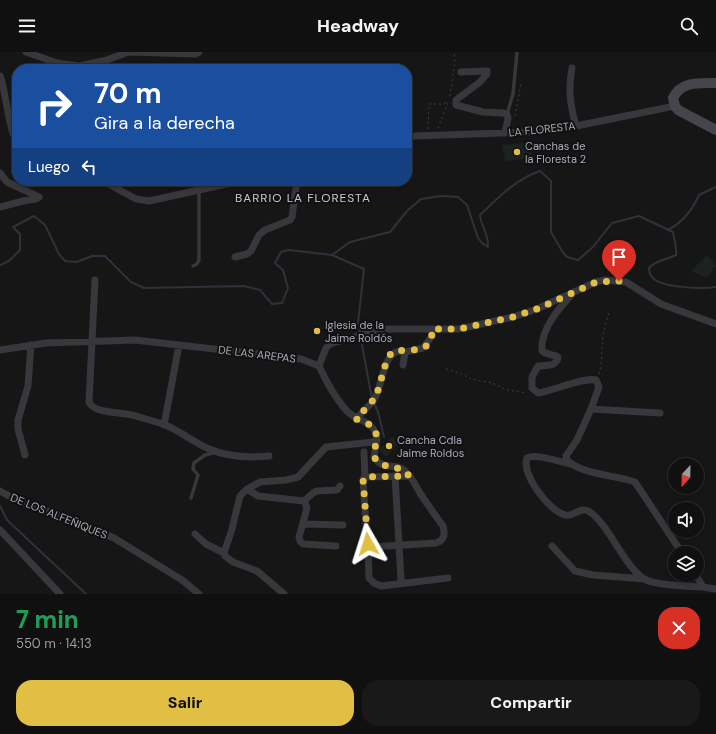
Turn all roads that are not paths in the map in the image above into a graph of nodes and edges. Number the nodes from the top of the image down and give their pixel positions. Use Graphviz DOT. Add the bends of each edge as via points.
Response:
graph roads {
  1 [pos="26,52"];
  2 [pos="199,52"];
  3 [pos="517,52"];
  4 [pos="107,60"];
  5 [pos="64,64"];
  6 [pos="88,64"];
  7 [pos="106,64"];
  8 [pos="572,68"];
  9 [pos="461,72"];
  10 [pos="0,76"];
  11 [pos="716,83"];
  12 [pos="675,106"];
  13 [pos="507,114"];
  14 [pos="576,126"];
  15 [pos="12,128"];
  16 [pos="716,130"];
  17 [pos="505,133"];
  18 [pos="412,138"];
  19 [pos="0,173"];
  20 [pos="12,184"];
  21 [pos="16,186"];
  22 [pos="112,186"];
  23 [pos="220,186"];
  24 [pos="296,186"];
  25 [pos="199,191"];
  26 [pos="0,207"];
  27 [pos="234,257"];
  28 [pos="193,266"];
  29 [pos="95,280"];
  30 [pos="574,292"];
  31 [pos="716,324"];
  32 [pos="432,329"];
  33 [pos="91,341"];
  34 [pos="31,345"];
  35 [pos="179,345"];
  36 [pos="0,350"];
  37 [pos="404,352"];
  38 [pos="403,365"];
  39 [pos="319,366"];
  40 [pos="591,409"];
  41 [pos="660,413"];
  42 [pos="356,419"];
  43 [pos="164,425"];
  44 [pos="377,439"];
  45 [pos="364,452"];
  46 [pos="220,453"];
  47 [pos="25,454"];
  48 [pos="269,456"];
  49 [pos="570,464"];
  50 [pos="395,476"];
  51 [pos="409,476"];
  52 [pos="365,477"];
  53 [pos="340,486"];
  54 [pos="247,489"];
  55 [pos="0,492"];
  56 [pos="191,498"];
  57 [pos="304,501"];
  58 [pos="304,524"];
  59 [pos="343,525"];
  60 [pos="0,530"];
  61 [pos="195,534"];
  62 [pos="368,544"];
  63 [pos="399,545"];
  64 [pos="336,546"];
  65 [pos="552,546"];
  66 [pos="677,546"];
  67 [pos="224,552"];
  68 [pos="448,578"];
  69 [pos="401,579"];
  70 [pos="645,579"];
  71 [pos="700,582"];
  72 [pos="703,587"];
  73 [pos="716,589"];
  74 [pos="60,594"];
  75 [pos="199,594"];
  76 [pos="284,594"];
  1 -- 5 [label="street"];
  2 -- 4 [label="street" via="128,52"];
  3 -- 13 [label="lane" via="513,94"];
  4 -- 6 [label="street"];
  4 -- 7 [label="street"];
  8 -- 14 [label="street" via="569,85 571,109"];
  9 -- 13 [label="street" via="483,70 487,71 487,74 456,100 456,105 483,112"];
  10 -- 15 [label="street"];
  11 -- 12 [label="street" via="683,86 673,98"];
  12 -- 14 [label="street, LA FLORESTA"];
  12 -- 16 [label="street" via="686,115"];
  13 -- 17 [label="street"];
  14 -- 17 [label="street, LA FLORESTA"];
  17 -- 18 [label="street, LA FLORESTA"];
  19 -- 20 [label="street"];
  21 -- 26 [label="street" via="39,197"];
  22 -- 25 [label="street" via="136,199 149,201"];
  23 -- 25 [label="street"];
  24 -- 27 [label="street" via="290,220 265,230 247,254"];
  25 -- 28 [label="lane" via="198,260"];
  29 -- 33 [label="street"];
  30 -- 31 [label="street" via="605,280 626,282 661,304"];
  30 -- 32 [label="street" via="513,317 459,329"];
  30 -- 40 [label="street" via="546,330 543,341 542,351 556,355 558,360 553,364 538,366 532,377 532,384 534,391 538,393 596,380 599,387"];
  32 -- 37 [label="street" via="432,336 424,348"];
  32 -- 39 [label="street" via="381,329 360,334 330,344 321,357"];
  33 -- 34 [label="street, DE LAS AREPAS"];
  33 -- 35 [label="street, DE LAS AREPAS" via="135,340"];
  33 -- 43 [label="street" via="90,406 96,410 133,415"];
  34 -- 36 [label="street, DE LAS AREPAS"];
  34 -- 47 [label="street" via="28,386 18,420"];
  35 -- 39 [label="street, DE LAS AREPAS" via="301,359"];
  35 -- 43 [label="street"];
  37 -- 38 [label="street"];
  37 -- 42 [label="street" via="396,351 389,356 376,397"];
  39 -- 42 [label="street" via="332,392"];
  40 -- 41 [label="street"];
  40 -- 49 [label="street" via="577,440 566,456"];
  42 -- 44 [label="street" via="370,424"];
  43 -- 46 [label="street"];
  44 -- 51 [label="street" via="374,457 376,461 385,466 404,470"];
  44 -- 54 [label="street" via="373,442 326,446 298,477 260,482"];
  45 -- 52 [label="street"];
  46 -- 48 [label="street" via="253,458"];
  46 -- 56 [label="lane" via="205,455 194,463 193,469 198,475"];
  49 -- 66 [label="street" via="635,482"];
  49 -- 70 [label="street" via="530,456 527,458 526,468 533,484 552,508 564,515 581,510 590,512 636,572"];
  50 -- 51 [label="street"];
  50 -- 52 [label="street"];
  50 -- 63 [label="street"];
  51 -- 63 [label="street" via="445,532 441,542"];
  52 -- 62 [label="street" via="362,482"];
  53 -- 57 [label="street" via="337,490 313,492"];
  54 -- 57 [label="street" via="258,496"];
  54 -- 67 [label="street" via="240,496"];
  55 -- 75 [label="street, DE LOS ALFEÑIQUES" via="114,538 182,580"];
  57 -- 58 [label="street" via="307,508"];
  58 -- 59 [label="street"];
  58 -- 64 [label="street" via="299,537 303,544"];
  60 -- 74 [label="street"];
  61 -- 67 [label="street" via="206,544"];
  62 -- 63 [label="street" via="375,548"];
  62 -- 68 [label="street" via="369,578 381,586"];
  63 -- 69 [label="street"];
  65 -- 70 [label="street" via="575,571"];
  67 -- 76 [label="street" via="229,560 257,571"];
  70 -- 72 [label="street" via="657,583"];
  71 -- 72 [label="street"];
  72 -- 73 [label="street"];
}
